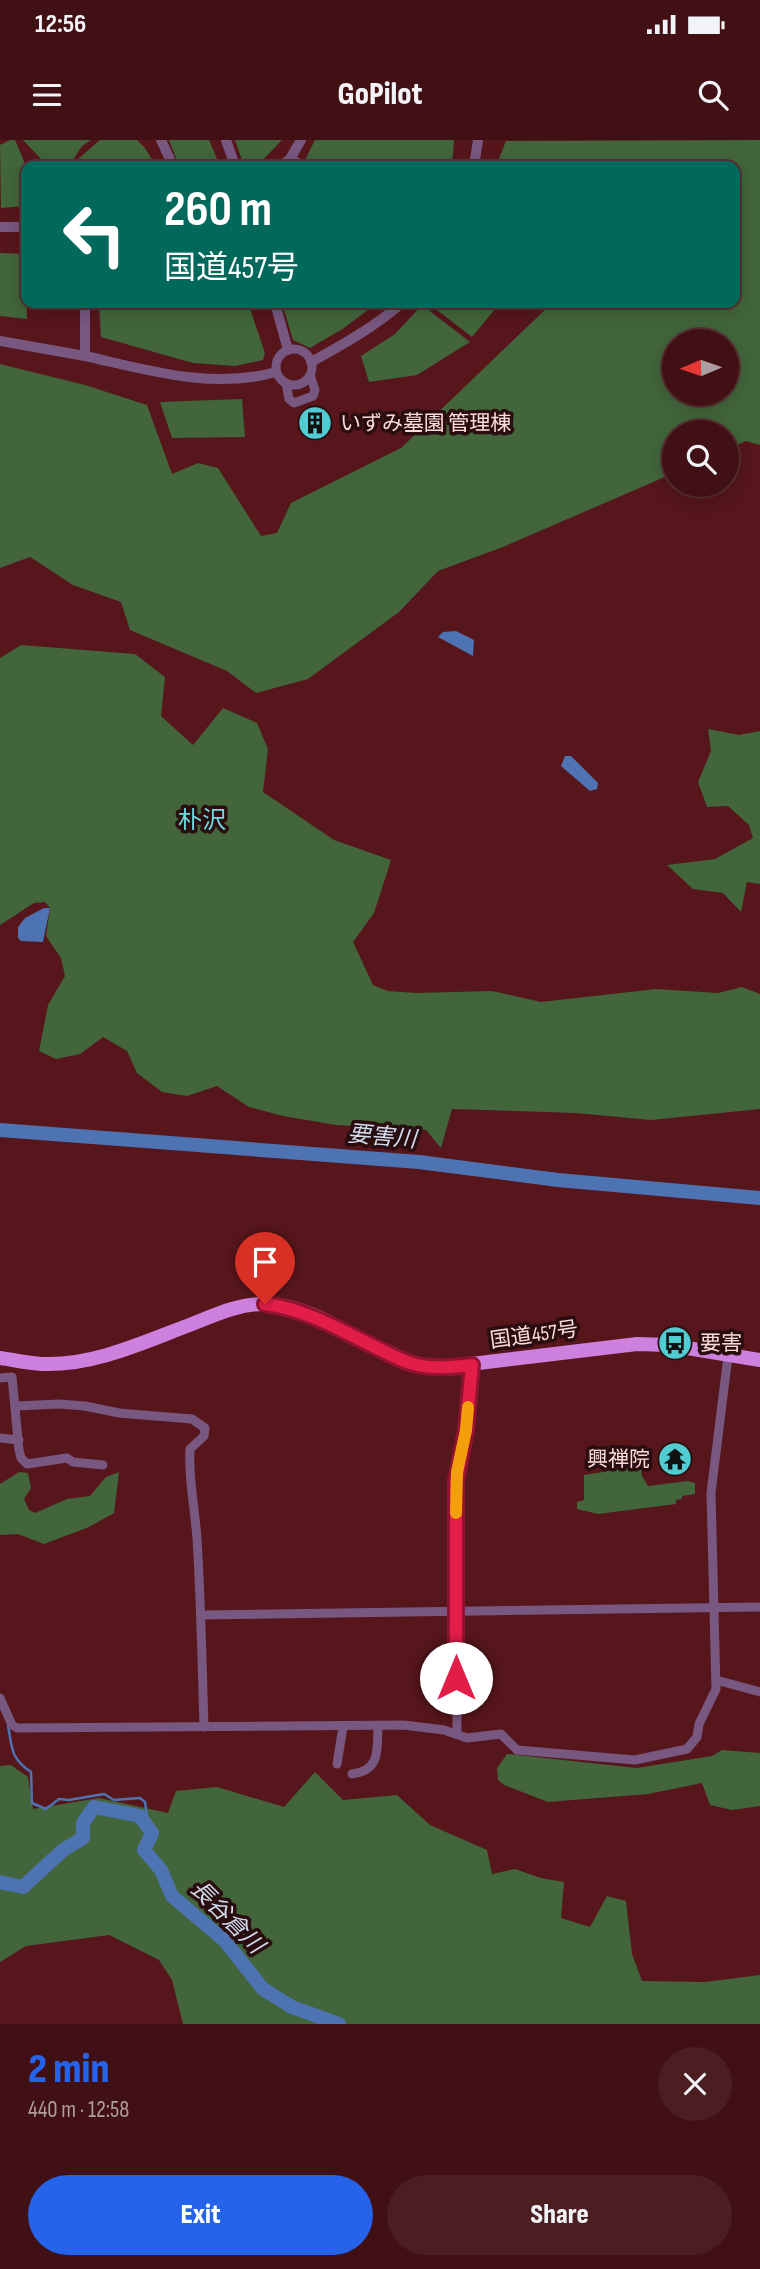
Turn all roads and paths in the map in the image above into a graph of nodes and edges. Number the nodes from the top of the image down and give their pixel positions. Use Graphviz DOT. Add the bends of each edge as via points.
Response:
graph roads {
  1 [pos="161,140"];
  2 [pos="226,140"];
  3 [pos="301,140"];
  4 [pos="478,140"];
  5 [pos="171,161"];
  6 [pos="233,161"];
  7 [pos="286,161"];
  8 [pos="475,161"];
  9 [pos="0,227"];
  10 [pos="21,227"];
  11 [pos="85,308"];
  12 [pos="276,308"];
  13 [pos="396,308"];
  14 [pos="0,341"];
  15 [pos="288,350"];
  16 [pos="85,356"];
  17 [pos="311,362"];
  18 [pos="276,372"];
  19 [pos="310,375"];
  20 [pos="286,383"];
  21 [pos="728,1356"];
  22 [pos="0,1357"];
  23 [pos="760,1360"];
  24 [pos="472,1365"];
  25 [pos="0,1378"];
  26 [pos="16,1406"];
  27 [pos="0,1438"];
  28 [pos="19,1440"];
  29 [pos="103,1465"];
  30 [pos="760,1607"];
  31 [pos="713,1608"];
  32 [pos="456,1611"];
  33 [pos="201,1615"];
  34 [pos="716,1680"];
  35 [pos="760,1692"];
  36 [pos="0,1698"];
  37 [pos="379,1726"];
  38 [pos="204,1727"];
  39 [pos="343,1727"];
  40 [pos="457,1733"];
  41 [pos="337,1764"];
  42 [pos="352,1774"];
  1 -- 5 [label="street"];
  2 -- 6 [label="street"];
  3 -- 7 [label="street"];
  4 -- 8 [label="street"];
  9 -- 10 [label="street"];
  11 -- 16 [label="street"];
  12 -- 15 [label="street"];
  13 -- 17 [label="street" via="353,340"];
  14 -- 16 [label="street"];
  15 -- 17 [label="street" via="305,352"];
  15 -- 18 [label="street" via="279,356"];
  16 -- 18 [label="street" via="181,377 244,378"];
  17 -- 19 [label="street"];
  18 -- 20 [label="street"];
  19 -- 20 [label="street" via="299,385"];
  19 -- 20 [label="street" via="315,390 304,400 291,401"];
  21 -- 23 [label="highway, 国道457号"];
  21 -- 24 [label="highway, 国道457号" via="637,1344"];
  21 -- 31 [label="street" via="710,1493"];
  22 -- 24 [label="highway, 国道457号" via="43,1364 96,1358 239,1306 265,1304 311,1315 416,1365"];
  24 -- 32 [label="street" via="456,1481"];
  25 -- 26 [label="street" via="12,1377"];
  26 -- 28 [label="street"];
  26 -- 33 [label="street" via="85,1406 192,1419 203,1425 206,1433 190,1449 189,1465"];
  27 -- 28 [label="street"];
  28 -- 29 [label="street" via="21,1458 27,1464 67,1458"];
  30 -- 31 [label="street"];
  31 -- 32 [label="street"];
  31 -- 34 [label="street"];
  32 -- 33 [label="street"];
  32 -- 40 [label="street"];
  33 -- 38 [label="street"];
  34 -- 35 [label="street"];
  34 -- 40 [label="street" via="697,1737 679,1751 615,1760 517,1750 501,1734 467,1738"];
  36 -- 38 [label="street" via="17,1728"];
  37 -- 39 [label="street"];
  37 -- 40 [label="street"];
  37 -- 42 [label="street" via="374,1763 366,1772"];
  38 -- 39 [label="street"];
  39 -- 41 [label="street"];
}
